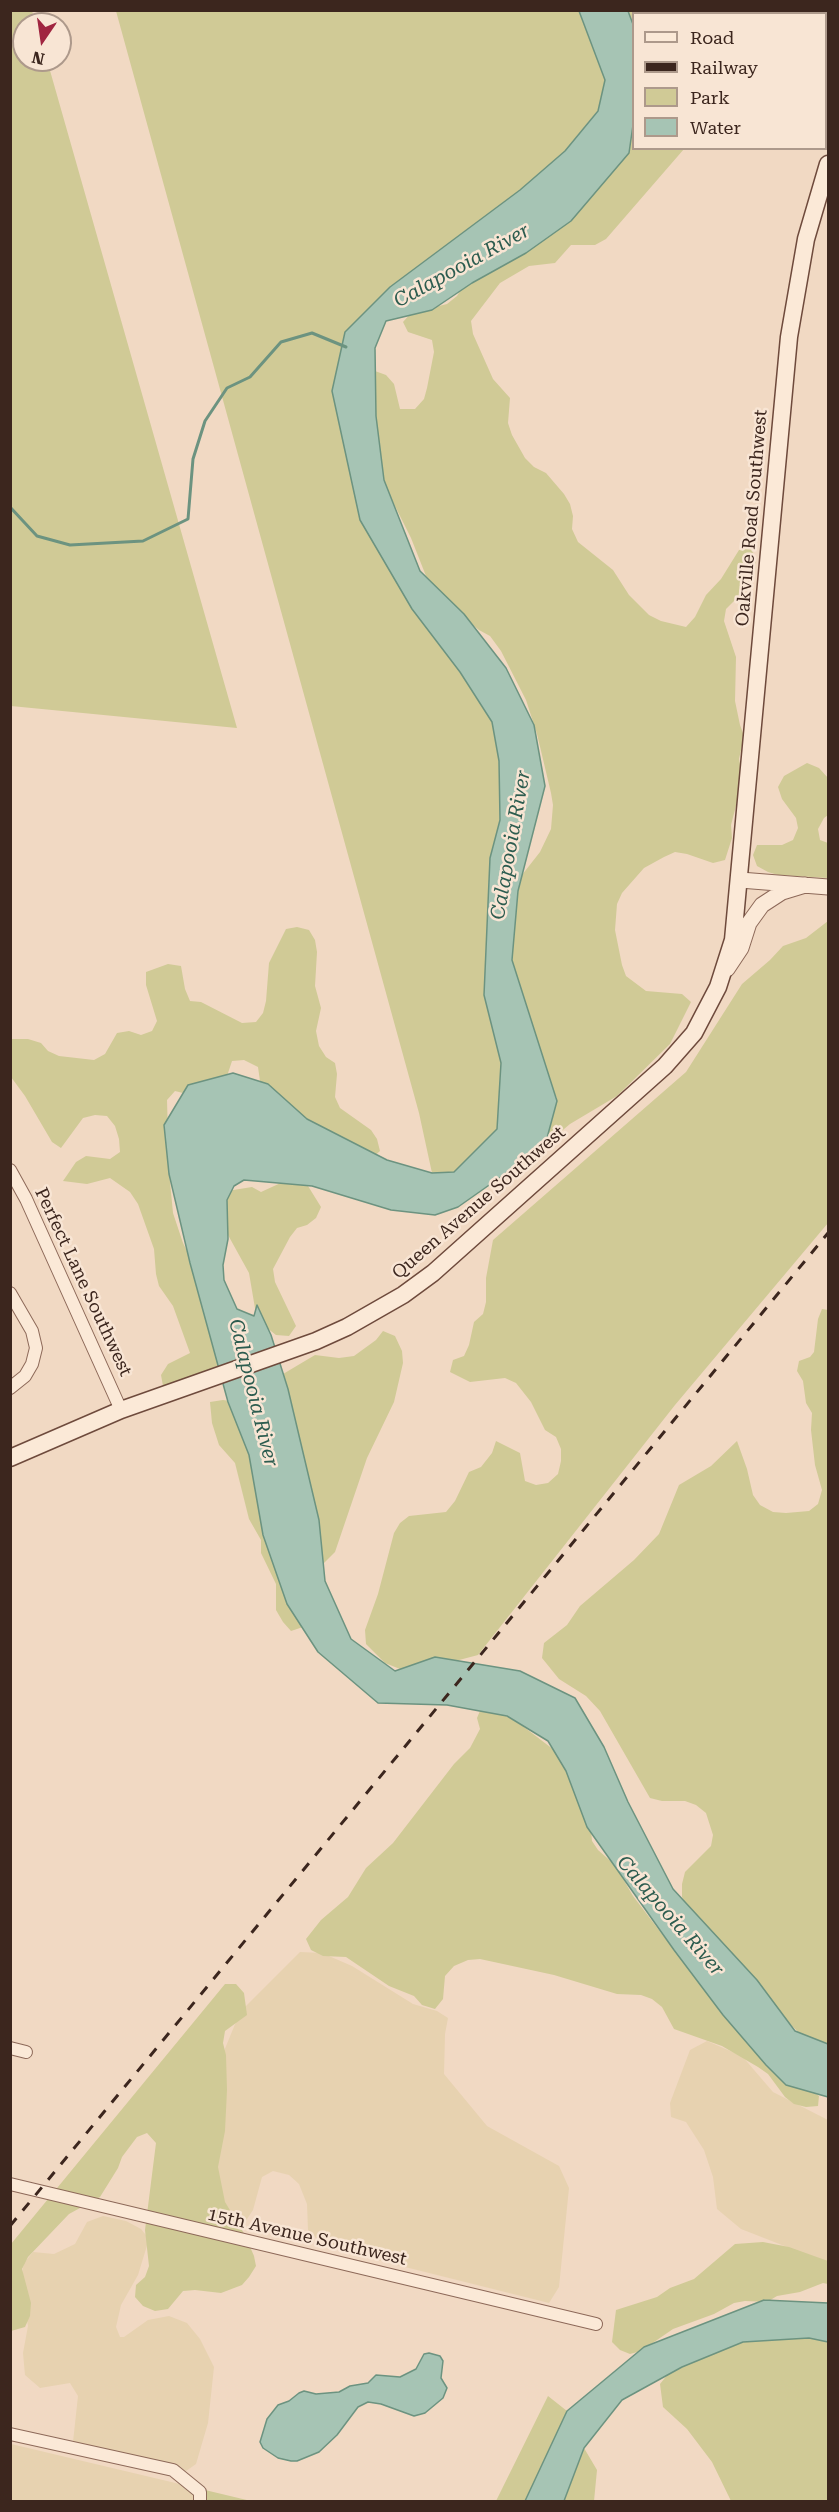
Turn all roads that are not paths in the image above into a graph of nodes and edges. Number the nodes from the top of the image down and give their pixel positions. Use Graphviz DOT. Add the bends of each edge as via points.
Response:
graph roads {
  1 [pos="828,164"];
  2 [pos="740,880"];
  3 [pos="805,885"];
  4 [pos="828,887"];
  5 [pos="725,971"];
  6 [pos="10,1170"];
  7 [pos="10,1293"];
  8 [pos="10,1388"];
  9 [pos="121,1410"];
  10 [pos="10,1458"];
  11 [pos="10,2048"];
  12 [pos="26,2052"];
  13 [pos="10,2184"];
  14 [pos="596,2324"];
  15 [pos="10,2434"];
  16 [pos="200,2502"];
  1 -- 2 [label="main road, Oakville Road Southwest" via="806,239 790,328"];
  2 -- 3 [label="street"];
  2 -- 5 [label="main road, Queen Avenue Southwest"];
  3 -- 4 [label="street"];
  3 -- 5 [label="street" via="782,892 762,905"];
  5 -- 9 [label="main road, Queen Avenue Southwest" via="694,1033 665,1066 418,1284 347,1327"];
  6 -- 9 [label="street, Perfect Lane Southwest"];
  7 -- 8 [label="street" via="32,1331 36,1348 25,1376"];
  9 -- 10 [label="main road, Queen Avenue Southwest"];
  11 -- 12 [label="street"];
  13 -- 14 [label="street, 15th Avenue Southwest"];
  15 -- 16 [label="street" via="173,2470 200,2492"];
}
